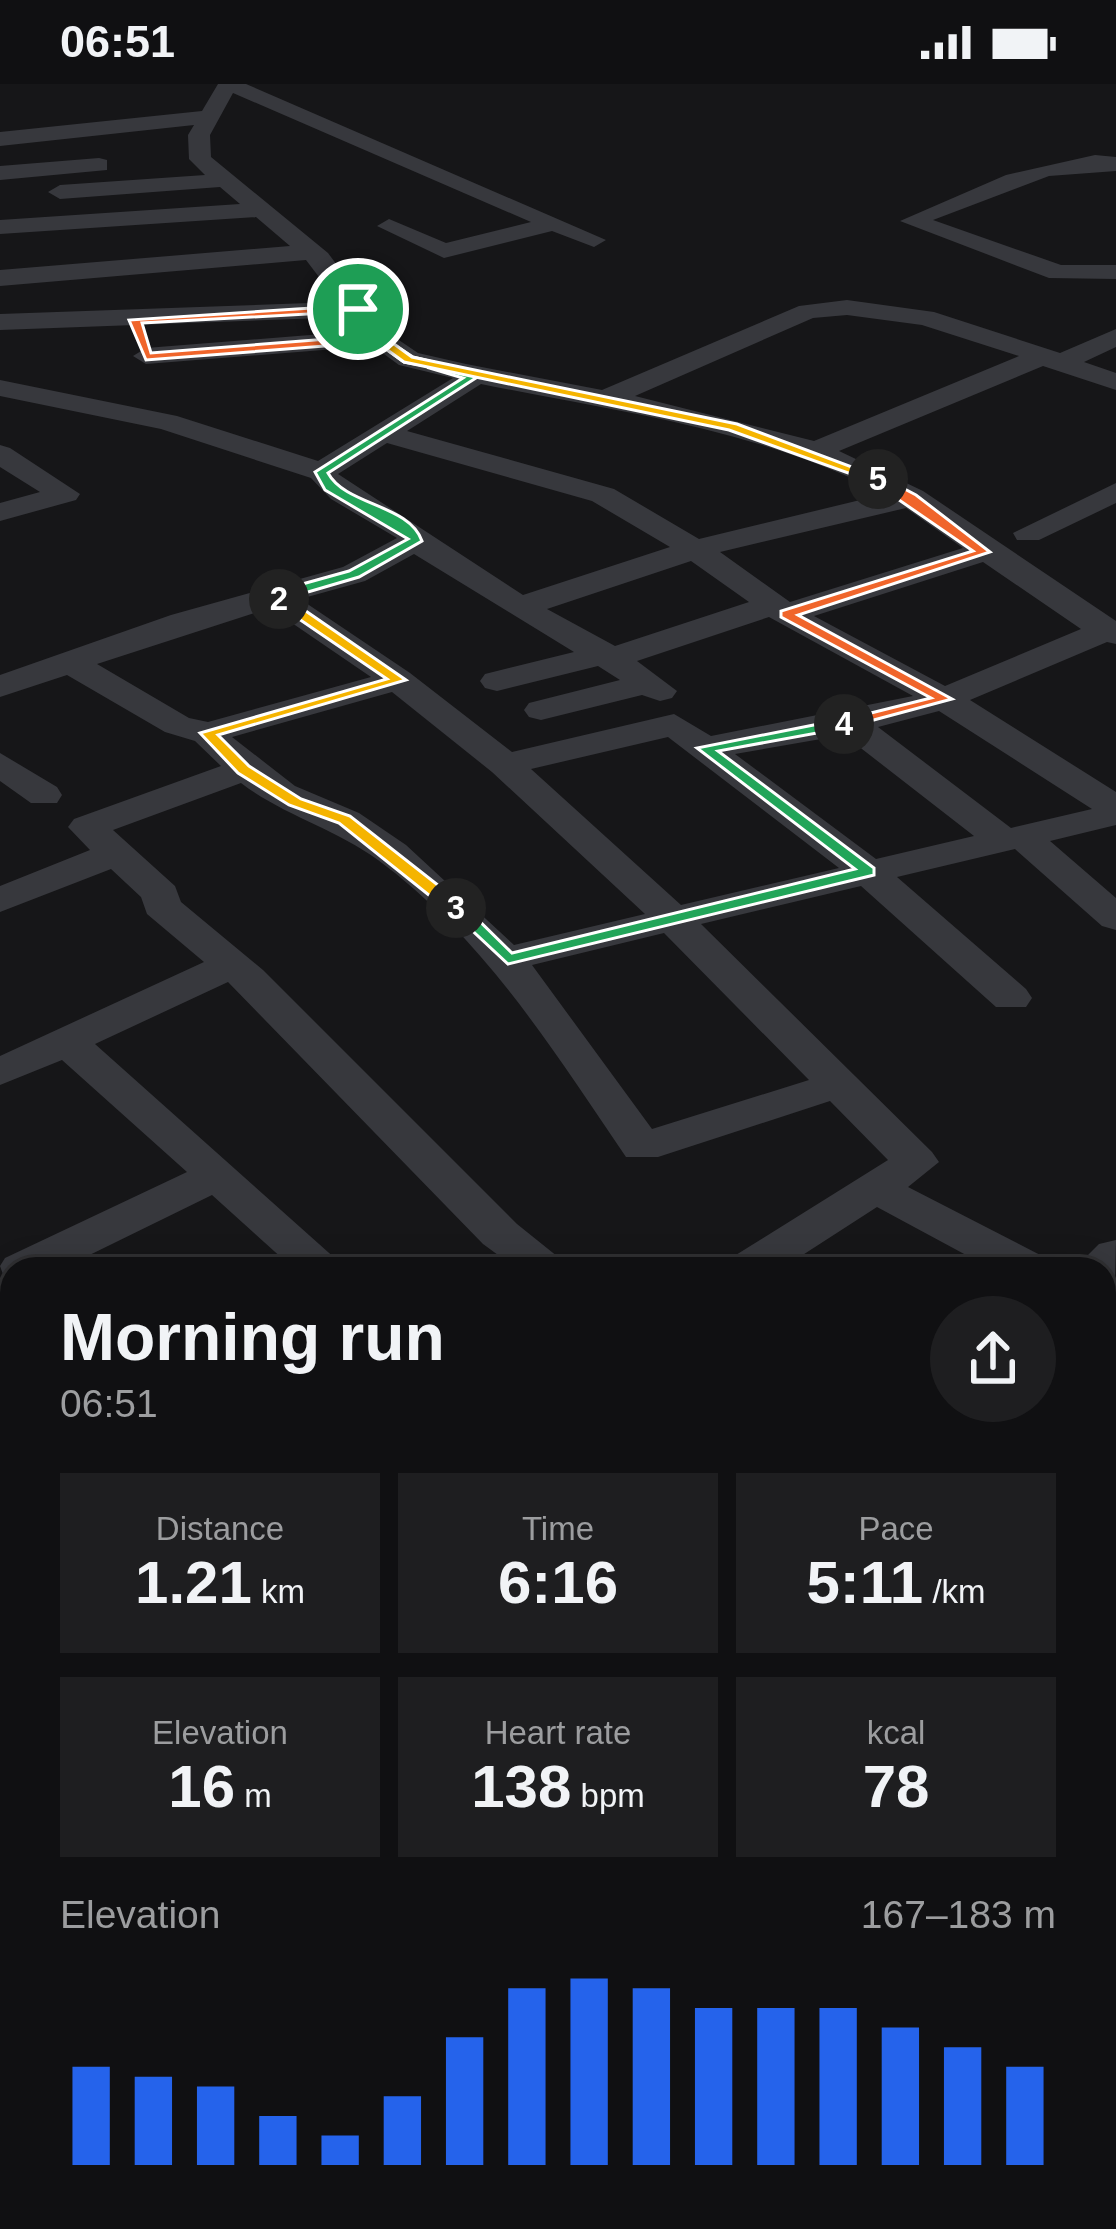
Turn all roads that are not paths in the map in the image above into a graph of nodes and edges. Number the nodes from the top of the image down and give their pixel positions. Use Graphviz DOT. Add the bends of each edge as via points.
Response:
graph roads {
  1 [pos="232,84"];
  2 [pos="210,117"];
  3 [pos="0,140"];
  4 [pos="200,156"];
  5 [pos="1116,164"];
  6 [pos="0,173"];
  7 [pos="224,180"];
  8 [pos="0,196"];
  9 [pos="258,210"];
  10 [pos="554,223"];
  11 [pos="389,226"];
  12 [pos="0,227"];
  13 [pos="593,240"];
  14 [pos="320,261"];
  15 [pos="1116,272"];
  16 [pos="0,278"];
  17 [pos="34,299"];
  18 [pos="358,309"];
  19 [pos="135,320"];
  20 [pos="0,322"];
  21 [pos="1116,337"];
  22 [pos="379,338"];
  23 [pos="146,356"];
  24 [pos="1048,361"];
  25 [pos="204,374"];
  26 [pos="473,376"];
  27 [pos="1116,382"];
  28 [pos="0,388"];
  29 [pos="608,398"];
  30 [pos="388,434"];
  31 [pos="813,452"];
  32 [pos="0,454"];
  33 [pos="321,472"];
  34 [pos="1116,492"];
  35 [pos="912,497"];
  36 [pos="0,512"];
  37 [pos="1028,532"];
  38 [pos="415,541"];
  39 [pos="695,549"];
  40 [pos="983,552"];
  41 [pos="274,596"];
  42 [pos="520,608"];
  43 [pos="779,609"];
  44 [pos="1111,632"];
  45 [pos="609,656"];
  46 [pos="68,661"];
  47 [pos="398,680"];
  48 [pos="497,681"];
  49 [pos="0,688"];
  50 [pos="944,699"];
  51 [pos="541,710"];
  52 [pos="851,723"];
  53 [pos="208,733"];
  54 [pos="705,748"];
  55 [pos="0,764"];
  56 [pos="505,764"];
  57 [pos="243,770"];
  58 [pos="44,795"];
  59 [pos="1116,811"];
  60 [pos="1012,838"];
  61 [pos="118,852"];
  62 [pos="868,871"];
  63 [pos="0,899"];
  64 [pos="1116,918"];
  65 [pos="674,920"];
  66 [pos="508,959"];
  67 [pos="232,965"];
  68 [pos="1012,998"];
  69 [pos="66,1041"];
  70 [pos="0,1072"];
  71 [pos="840,1084"];
  72 [pos="218,1174"];
  73 [pos="875,1188"];
  74 [pos="47,1257"];
  75 [pos="310,1257"];
  76 [pos="532,1257"];
  77 [pos="767,1257"];
  78 [pos="1006,1257"];
  1 -- 2 [label="street"];
  1 -- 10 [label="street"];
  2 -- 3 [label="street"];
  2 -- 4 [label="street" via="199,135"];
  4 -- 6 [label="street"];
  4 -- 7 [label="street"];
  5 -- 15 [label="street" via="1033,175 912,221 1058,273"];
  7 -- 8 [label="street"];
  7 -- 9 [label="street"];
  9 -- 12 [label="street"];
  9 -- 14 [label="street"];
  10 -- 11 [label="street" via="445,250"];
  10 -- 13 [label="street"];
  14 -- 16 [label="street"];
  14 -- 17 [label="street" via="268,284"];
  14 -- 18 [label="street"];
  18 -- 19 [label="street"];
  18 -- 22 [label="street"];
  19 -- 20 [label="street"];
  19 -- 23 [label="street"];
  21 -- 24 [label="street"];
  22 -- 23 [label="street"];
  22 -- 26 [label="street" via="409,359"];
  23 -- 25 [label="street"];
  24 -- 27 [label="street"];
  24 -- 29 [label="street" via="918,316 841,305 808,311"];
  24 -- 31 [label="street"];
  26 -- 29 [label="street"];
  26 -- 30 [label="street"];
  28 -- 33 [label="street" via="167,422"];
  29 -- 31 [label="street"];
  30 -- 33 [label="street"];
  30 -- 39 [label="street" via="603,495"];
  31 -- 35 [label="street"];
  32 -- 36 [label="street" via="65,494"];
  33 -- 38 [label="street" via="329,488"];
  34 -- 37 [label="street"];
  35 -- 39 [label="street"];
  35 -- 40 [label="street"];
  38 -- 41 [label="street" via="354,574"];
  38 -- 42 [label="street"];
  39 -- 42 [label="street"];
  39 -- 43 [label="street"];
  40 -- 43 [label="street"];
  40 -- 44 [label="street"];
  41 -- 46 [label="street"];
  41 -- 47 [label="street"];
  42 -- 45 [label="street"];
  43 -- 45 [label="street"];
  43 -- 50 [label="street"];
  44 -- 50 [label="street"];
  45 -- 48 [label="street"];
  45 -- 51 [label="street" via="654,687"];
  46 -- 49 [label="street"];
  46 -- 53 [label="street" via="177,725"];
  47 -- 53 [label="street"];
  47 -- 56 [label="street"];
  50 -- 52 [label="street"];
  50 -- 59 [label="street"];
  52 -- 54 [label="street"];
  52 -- 60 [label="street"];
  53 -- 57 [label="street"];
  54 -- 56 [label="street" via="674,725"];
  54 -- 62 [label="street"];
  55 -- 58 [label="street"];
  56 -- 65 [label="street"];
  57 -- 61 [label="street" via="87,827"];
  57 -- 66 [label="street" via="344,820"];
  59 -- 60 [label="street"];
  60 -- 62 [label="street"];
  60 -- 64 [label="street"];
  61 -- 63 [label="street"];
  61 -- 67 [label="street" via="161,894 161,907"];
  62 -- 65 [label="street"];
  62 -- 68 [label="street"];
  65 -- 66 [label="street"];
  65 -- 71 [label="street"];
  66 -- 71 [label="street" via="642,1147"];
  67 -- 69 [label="street"];
  67 -- 76 [label="street"];
  69 -- 70 [label="street"];
  69 -- 72 [label="street"];
  71 -- 73 [label="street" via="916,1162"];
  72 -- 74 [label="street"];
  72 -- 75 [label="street"];
  73 -- 77 [label="street"];
  73 -- 78 [label="street"];
}
